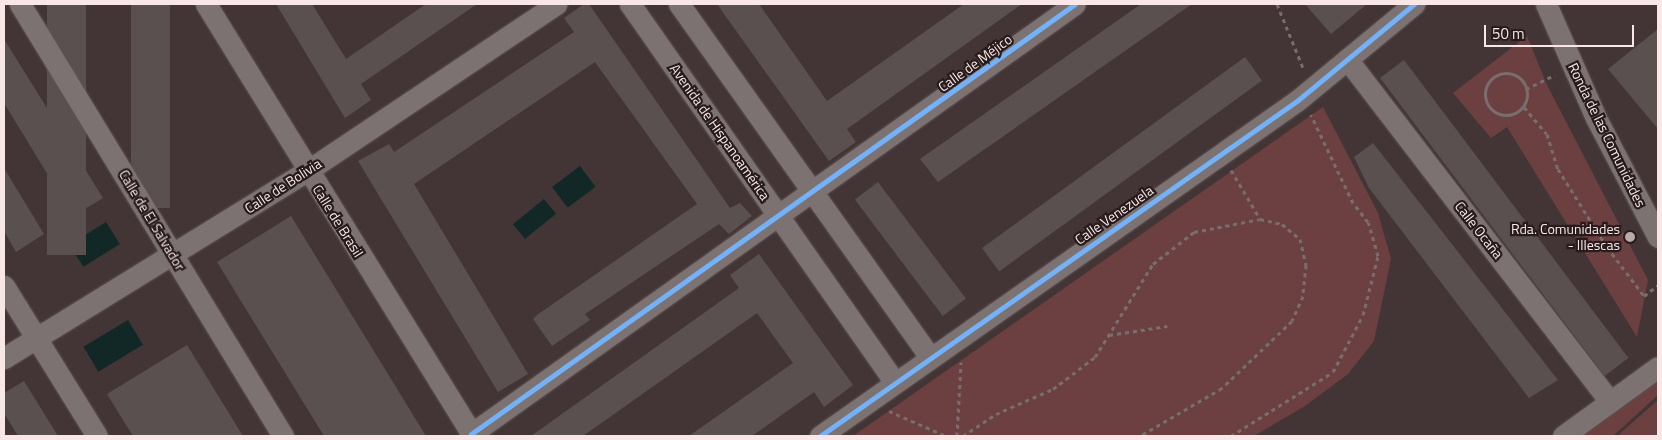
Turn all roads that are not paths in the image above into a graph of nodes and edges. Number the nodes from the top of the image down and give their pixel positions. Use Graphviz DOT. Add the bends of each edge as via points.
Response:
graph roads {
  1 [pos="20,4"];
  2 [pos="206,4"];
  3 [pos="556,4"];
  4 [pos="630,4"];
  5 [pos="679,4"];
  6 [pos="1075,4"];
  7 [pos="1414,4"];
  8 [pos="1546,4"];
  9 [pos="1347,59"];
  10 [pos="307,171"];
  11 [pos="813,194"];
  12 [pos="780,217"];
  13 [pos="1658,237"];
  14 [pos="174,256"];
  15 [pos="4,286"];
  16 [pos="36,338"];
  17 [pos="930,357"];
  18 [pos="4,358"];
  19 [pos="1658,367"];
  20 [pos="895,382"];
  21 [pos="1610,402"];
  22 [pos="472,435"];
  23 [pos="97,436"];
  24 [pos="283,436"];
  25 [pos="820,436"];
  26 [pos="1563,436"];
  1 -- 14 [label="street, Calle de El Salvador"];
  2 -- 10 [label="street, Calle de Brasil"];
  3 -- 10 [label="street, Calle de Bolivia"];
  4 -- 12 [label="street, Avenida de Hispanoamérica"];
  5 -- 11 [label="street"];
  6 -- 11 [label="street, Calle de Méjico"];
  7 -- 9 [label="street, Calle Venezuela"];
  8 -- 13 [label="street, Ronda de las Comunidades"];
  9 -- 17 [label="street, Calle Venezuela" via="1311,88"];
  9 -- 21 [label="street, Calle Ocaña"];
  10 -- 14 [label="street, Calle de Bolivia"];
  10 -- 22 [label="street, Calle de Brasil"];
  11 -- 12 [label="street, Calle de Méjico"];
  11 -- 17 [label="street"];
  12 -- 20 [label="street, Avenida de Hispanoamérica"];
  12 -- 22 [label="street, Calle de Méjico"];
  14 -- 16 [label="street, Calle de Bolivia"];
  14 -- 24 [label="street, Calle de El Salvador"];
  15 -- 16 [label="street"];
  16 -- 18 [label="street, Calle de Bolivia"];
  16 -- 23 [label="street"];
  17 -- 20 [label="street, Calle Venezuela"];
  19 -- 21 [label="street"];
  20 -- 25 [label="street, Calle Venezuela"];
  21 -- 26 [label="street"];
}
